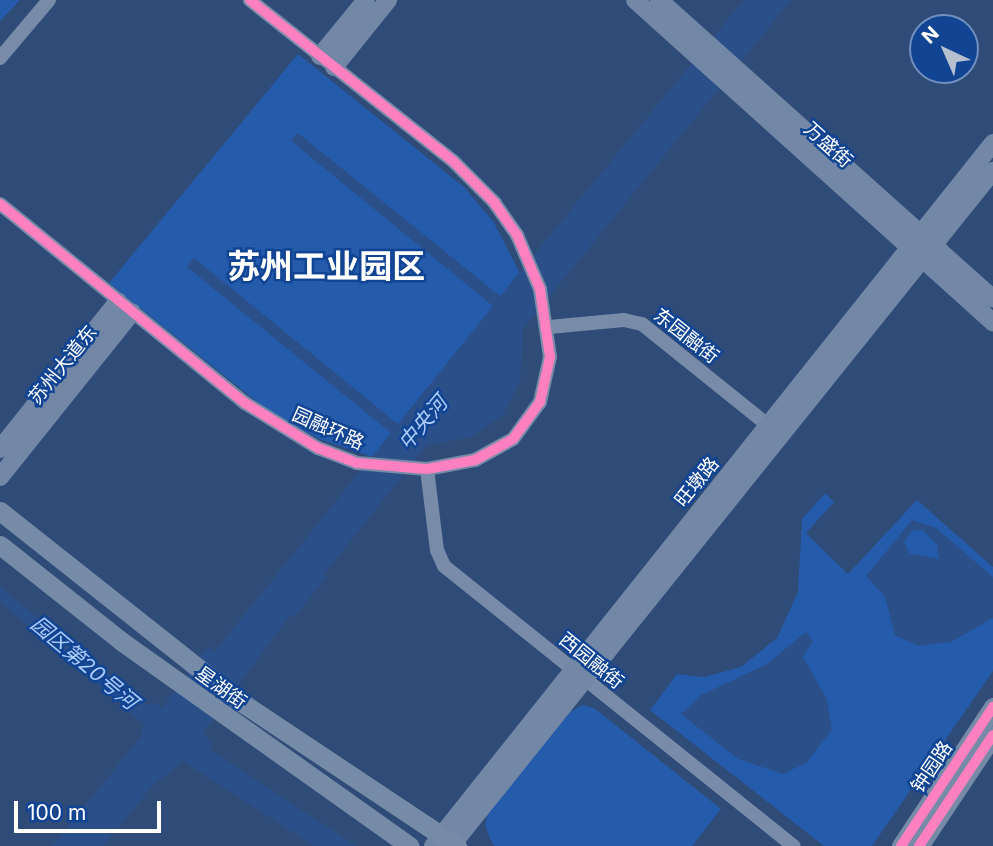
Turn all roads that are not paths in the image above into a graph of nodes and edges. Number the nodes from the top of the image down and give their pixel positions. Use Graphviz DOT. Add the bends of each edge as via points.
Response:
graph roads {
  1 [pos="49,0"];
  2 [pos="250,0"];
  3 [pos="366,0"];
  4 [pos="388,0"];
  5 [pos="635,0"];
  6 [pos="659,0"];
  7 [pos="701,49"];
  8 [pos="0,58"];
  9 [pos="327,61"];
  10 [pos="993,143"];
  11 [pos="993,171"];
  12 [pos="0,204"];
  13 [pos="922,247"];
  14 [pos="993,299"];
  15 [pos="125,307"];
  16 [pos="548,322"];
  17 [pos="993,322"];
  18 [pos="774,431"];
  19 [pos="0,449"];
  20 [pos="420,469"];
  21 [pos="0,477"];
  22 [pos="0,511"];
  23 [pos="0,545"];
  24 [pos="578,676"];
  25 [pos="993,707"];
  26 [pos="993,734"];
  27 [pos="447,843"];
  28 [pos="409,846"];
  29 [pos="794,846"];
  30 [pos="901,846"];
  31 [pos="919,846"];
  1 -- 8 [label="street"];
  2 -- 9 [label="street, 园融环路"];
  3 -- 9 [label="main road"];
  4 -- 9 [label="main road"];
  5 -- 7 [label="main road, 万盛街"];
  6 -- 7 [label="main road, 万盛街"];
  7 -- 13 [label="main road, 万盛街"];
  9 -- 16 [label="street, 园融环路" via="473,180 510,222 527,253"];
  10 -- 13 [label="main road, 旺墩路"];
  11 -- 13 [label="main road, 旺墩路"];
  12 -- 15 [label="street, 园融环路"];
  13 -- 14 [label="main road, 万盛街"];
  13 -- 17 [label="main road, 万盛街"];
  13 -- 18 [label="main road, 旺墩路"];
  15 -- 19 [label="main road, 苏州大道东"];
  15 -- 20 [label="street, 园融环路" via="262,415 304,441 357,463"];
  15 -- 21 [label="main road, 苏州大道东"];
  16 -- 18 [label="street, 东园融街" via="624,320 642,324"];
  16 -- 20 [label="street, 园融环路" via="546,386 524,428 485,456"];
  18 -- 24 [label="main road, 旺墩路"];
  20 -- 24 [label="street, 西园融街" via="444,566"];
  22 -- 27 [label="main road, 星湖街" via="187,663"];
  23 -- 28 [label="main road, 星湖街" via="175,680"];
  24 -- 27 [label="main road, 旺墩路"];
  24 -- 29 [label="street, 西园融街"];
  25 -- 30 [label="main road, 钟园路"];
  26 -- 31 [label="main road, 钟园路"];
}
